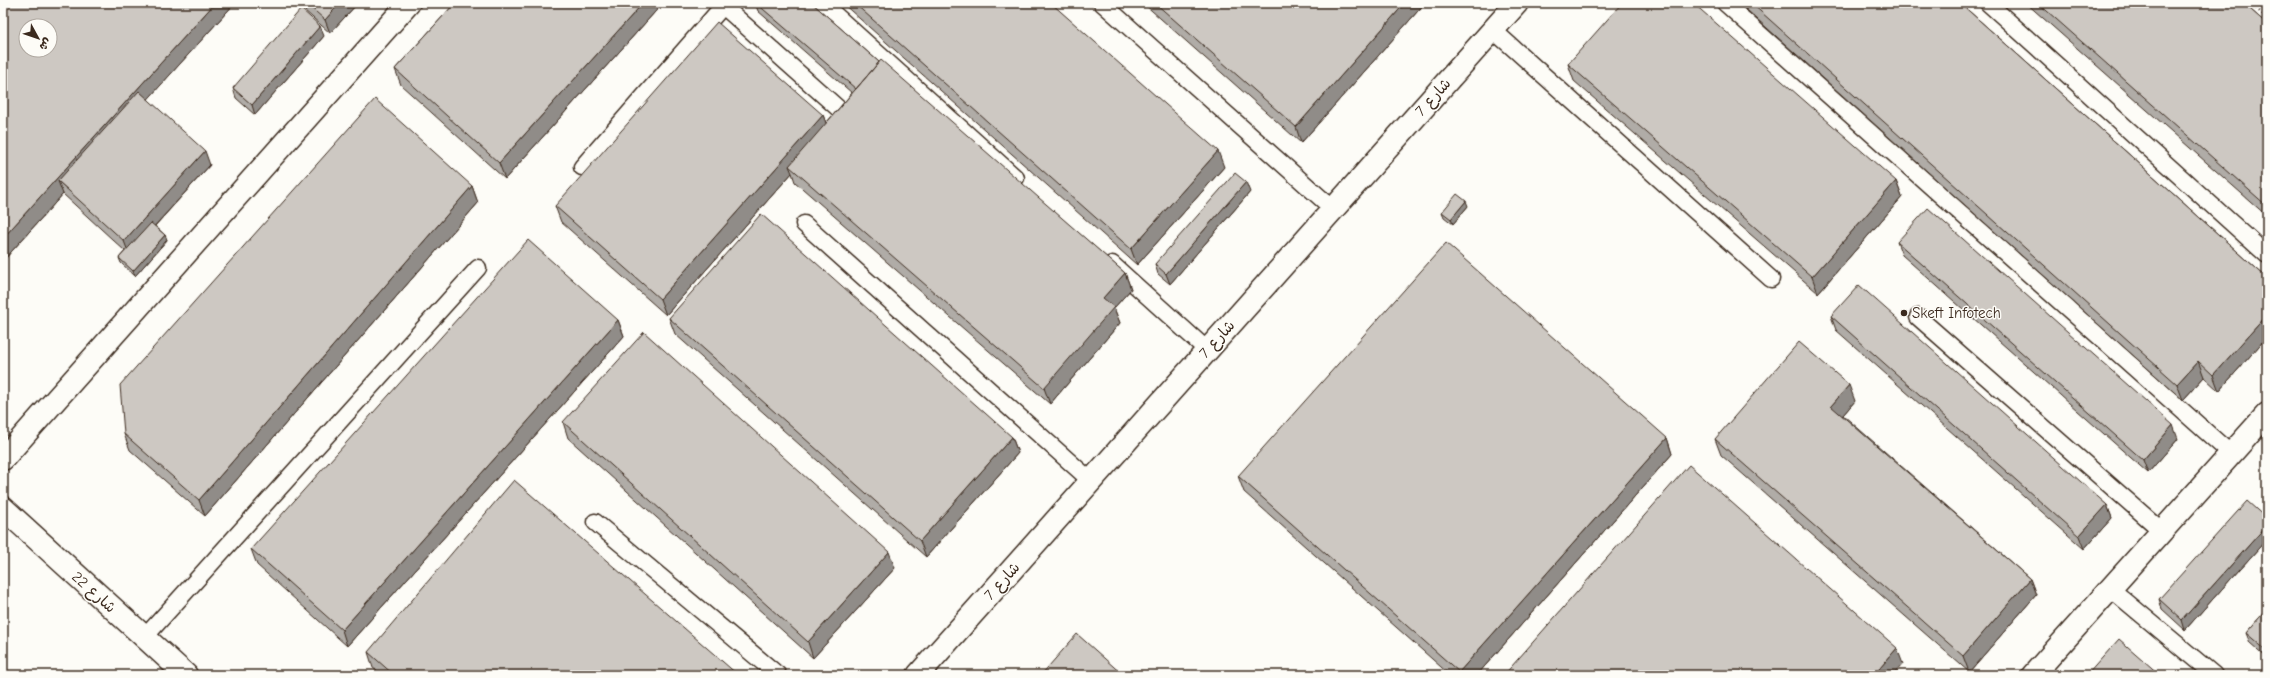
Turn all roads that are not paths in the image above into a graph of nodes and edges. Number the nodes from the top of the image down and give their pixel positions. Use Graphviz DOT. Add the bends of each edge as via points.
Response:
graph roads {
  1 [pos="409,3"];
  2 [pos="822,3"];
  3 [pos="1102,3"];
  4 [pos="1518,3"];
  5 [pos="1725,3"];
  6 [pos="1988,3"];
  7 [pos="721,5"];
  8 [pos="1493,30"];
  9 [pos="840,110"];
  10 [pos="582,166"];
  11 [pos="1030,190"];
  12 [pos="1333,209"];
  13 [pos="804,224"];
  14 [pos="1101,254"];
  15 [pos="2267,256"];
  16 [pos="478,268"];
  17 [pos="1771,279"];
  18 [pos="1918,317"];
  19 [pos="1207,350"];
  20 [pos="2267,414"];
  21 [pos="2231,454"];
  22 [pos="3,459"];
  23 [pos="1091,481"];
  24 [pos="3,508"];
  25 [pos="596,522"];
  26 [pos="2162,531"];
  27 [pos="2111,589"];
  28 [pos="144,638"];
  29 [pos="186,675"];
  30 [pos="778,675"];
  31 [pos="918,675"];
  32 [pos="2033,675"];
  33 [pos="2214,675"];
  1 -- 22 [label="street"];
  2 -- 11 [label="lane"];
  3 -- 12 [label="lane"];
  4 -- 8 [label="street, شارع 7"];
  5 -- 21 [label="lane"];
  6 -- 15 [label="lane"];
  7 -- 9 [label="lane"];
  7 -- 10 [label="lane"];
  8 -- 12 [label="street, شارع 7"];
  8 -- 17 [label="lane"];
  12 -- 19 [label="street, شارع 7"];
  13 -- 23 [label="lane"];
  14 -- 19 [label="lane"];
  16 -- 28 [label="lane"];
  18 -- 26 [label="lane"];
  19 -- 23 [label="street, شارع 7"];
  20 -- 21 [label="street"];
  21 -- 26 [label="street"];
  23 -- 31 [label="street, شارع 7"];
  24 -- 28 [label="street, شارع 22"];
  25 -- 30 [label="lane"];
  26 -- 27 [label="street"];
  27 -- 32 [label="street"];
  27 -- 33 [label="lane"];
  28 -- 29 [label="street, شارع 22"];
}
